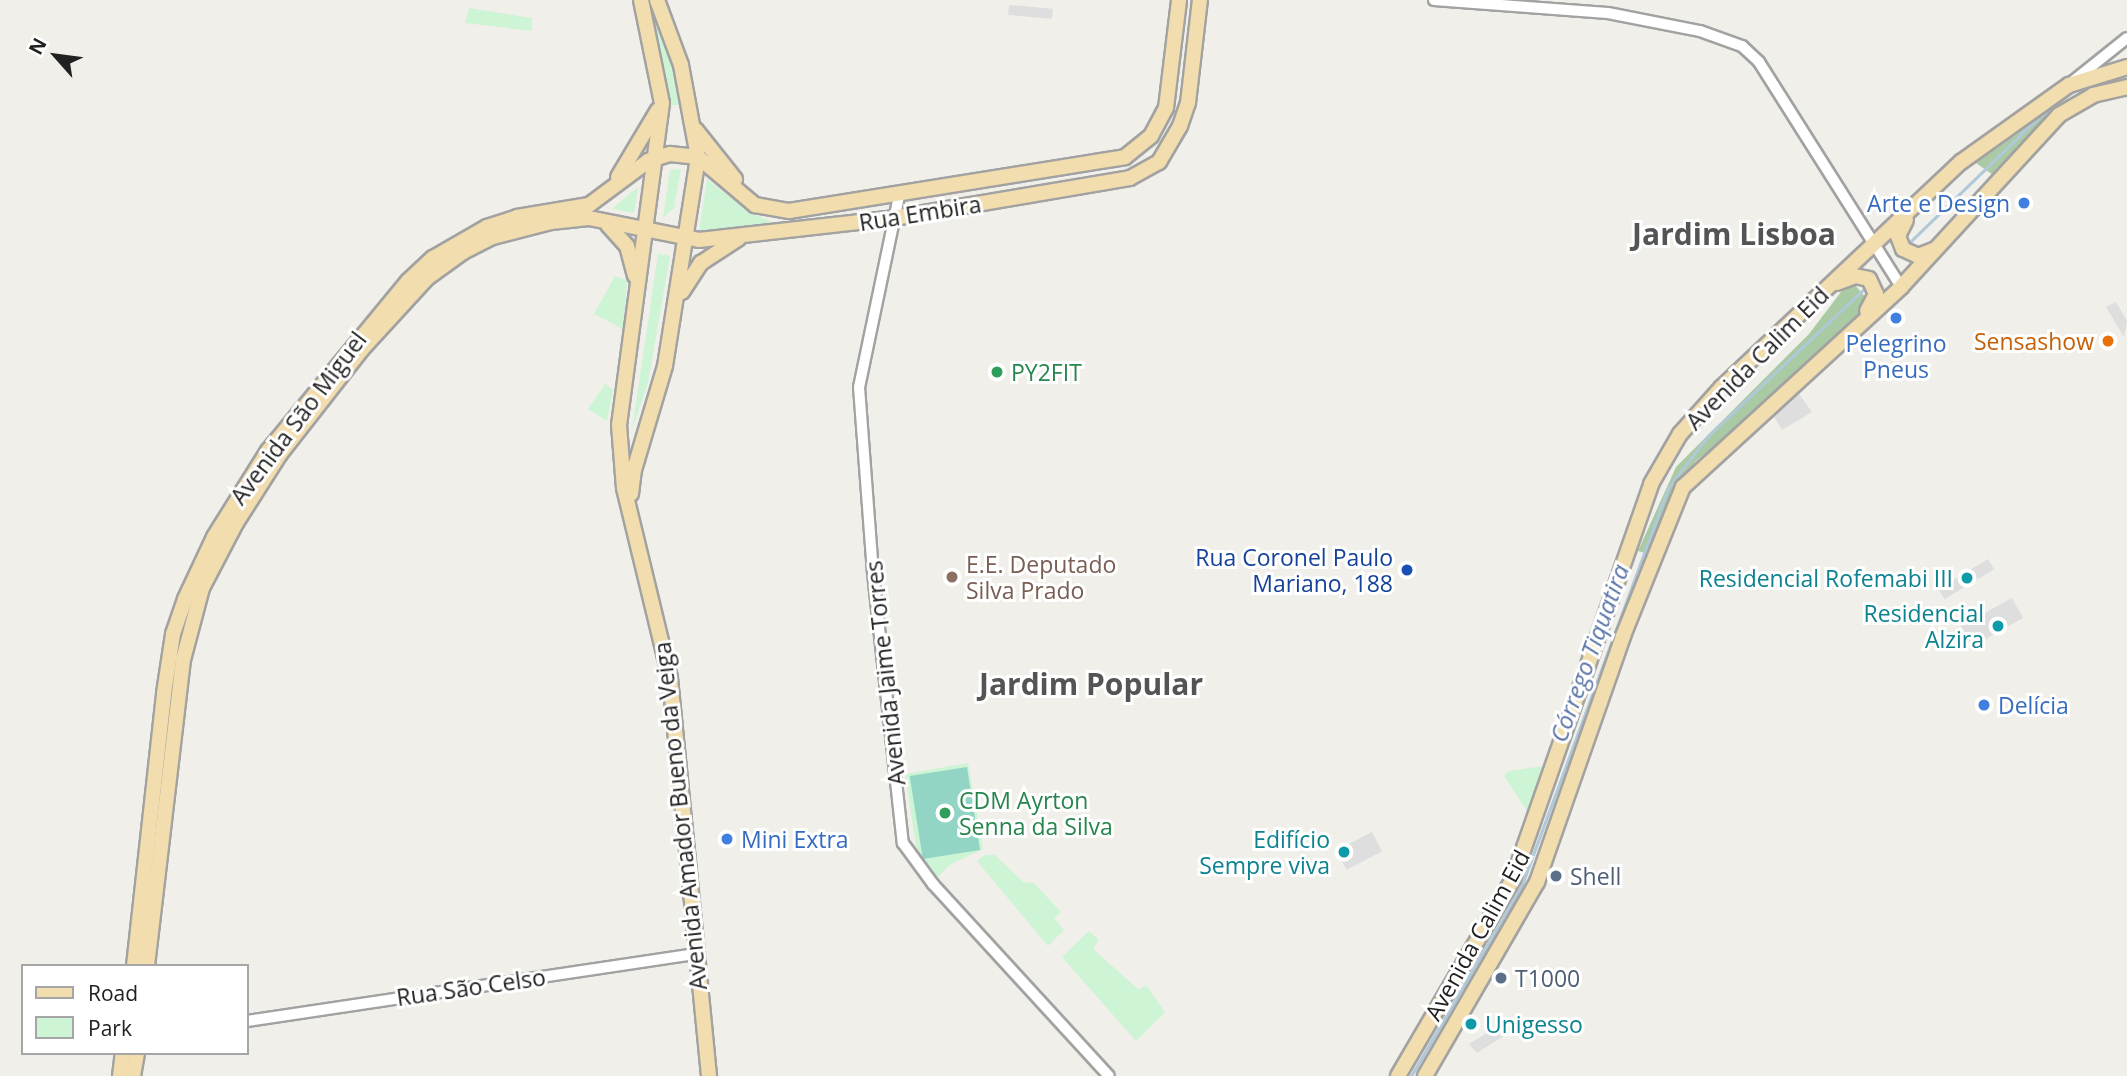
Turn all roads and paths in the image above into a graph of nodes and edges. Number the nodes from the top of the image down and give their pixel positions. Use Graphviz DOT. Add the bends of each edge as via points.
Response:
graph roads {
  1 [pos="641,0"];
  2 [pos="657,0"];
  3 [pos="1179,0"];
  4 [pos="1200,0"];
  5 [pos="1434,0"];
  6 [pos="2127,38"];
  7 [pos="2127,67"];
  8 [pos="2069,85"];
  9 [pos="2127,88"];
  10 [pos="662,103"];
  11 [pos="696,130"];
  12 [pos="698,157"];
  13 [pos="656,158"];
  14 [pos="613,184"];
  15 [pos="744,195"];
  16 [pos="899,196"];
  17 [pos="1919,202"];
  18 [pos="691,211"];
  19 [pos="894,218"];
  20 [pos="604,221"];
  21 [pos="646,233"];
  22 [pos="741,237"];
  23 [pos="685,240"];
  24 [pos="1947,240"];
  25 [pos="1874,244"];
  26 [pos="1901,287"];
  27 [pos="1827,289"];
  28 [pos="636,300"];
  29 [pos="673,313"];
  30 [pos="1851,332"];
  31 [pos="632,516"];
  32 [pos="696,954"];
  33 [pos="134,964"];
  34 [pos="147,964"];
  35 [pos="248,1021"];
  36 [pos="123,1055"];
  37 [pos="136,1055"];
  38 [pos="120,1076"];
  39 [pos="133,1076"];
  40 [pos="709,1076"];
  41 [pos="1109,1076"];
  42 [pos="1398,1076"];
  43 [pos="1425,1076"];
  1 -- 10 [label="main road"];
  2 -- 11 [label="main road" via="681,65"];
  3 -- 16 [label="main road, Rua Embira" via="1166,108 1151,136 1137,150 1104,162"];
  4 -- 19 [label="main road, Rua Embira" via="1188,103 1172,143 1151,169 1119,181"];
  5 -- 25 [label="street" via="1608,13 1700,31 1748,50"];
  6 -- 8 [label="street"];
  7 -- 8 [label="main road, Avenida Calim Eid"];
  8 -- 17 [label="main road, Avenida Calim Eid" via="1983,145"];
  9 -- 24 [label="main road, Avenida Calim Eid" via="2092,95 2059,115"];
  10 -- 13 [label="main road"];
  10 -- 14 [label="main road"];
  11 -- 12 [label="main road"];
  11 -- 15 [label="main road" via="723,159"];
  12 -- 13 [label="main road, Avenida São Miguel"];
  12 -- 15 [label="main road, Rua Embira"];
  12 -- 18 [label="main road"];
  13 -- 14 [label="main road, Avenida São Miguel"];
  13 -- 21 [label="main road"];
  14 -- 33 [label="main road, Avenida São Miguel" via="589,205 517,217 433,258 360,334 234,501 197,571 173,634"];
  15 -- 16 [label="main road, Rua Embira" via="765,209 789,211"];
  16 -- 19 [label="street, Avenida Jaime Torres"];
  17 -- 24 [label="main road" via="1900,230 1903,250 1921,256"];
  17 -- 25 [label="main road, Avenida Calim Eid"];
  18 -- 21 [label="main road" via="668,230"];
  18 -- 23 [label="main road"];
  19 -- 22 [label="main road, Rua Embira"];
  19 -- 41 [label="street, Avenida Jaime Torres" via="859,387 873,573 903,842 933,884"];
  20 -- 21 [label="main road, Avenida São Miguel"];
  20 -- 28 [label="main road" via="623,238 631,254"];
  20 -- 34 [label="main road, Avenida São Miguel" via="574,219 510,232 463,252 427,278 318,404 236,523 202,588 187,635"];
  21 -- 23 [label="main road, Avenida São Miguel"];
  21 -- 28 [label="main road, Avenida Amador Bueno da Veiga"];
  22 -- 23 [label="main road, Rua Embira"];
  22 -- 29 [label="main road" via="693,272"];
  23 -- 29 [label="main road, Avenida Amador Bueno da Veiga"];
  24 -- 26 [label="main road, Avenida Calim Eid"];
  25 -- 26 [label="street"];
  25 -- 27 [label="main road, Avenida Calim Eid"];
  26 -- 30 [label="main road, Avenida Calim Eid"];
  27 -- 30 [label="main road" via="1855,276 1873,284 1873,303"];
  27 -- 42 [label="main road, Avenida Calim Eid" via="1695,416 1658,470 1514,875"];
  28 -- 31 [label="main road, Avenida Amador Bueno da Veiga" via="618,412 624,488"];
  29 -- 31 [label="main road, Avenida Amador Bueno da Veiga" via="662,383 632,479"];
  30 -- 43 [label="main road, Avenida Calim Eid" via="1702,465 1676,498 1537,882"];
  31 -- 32 [label="main road, Avenida Amador Bueno da Veiga" via="670,678"];
  32 -- 35 [label="street, Rua São Celso"];
  32 -- 40 [label="main road, Avenida Amador Bueno da Veiga"];
  36 -- 38 [label="main road"];
  37 -- 39 [label="main road"];
}
